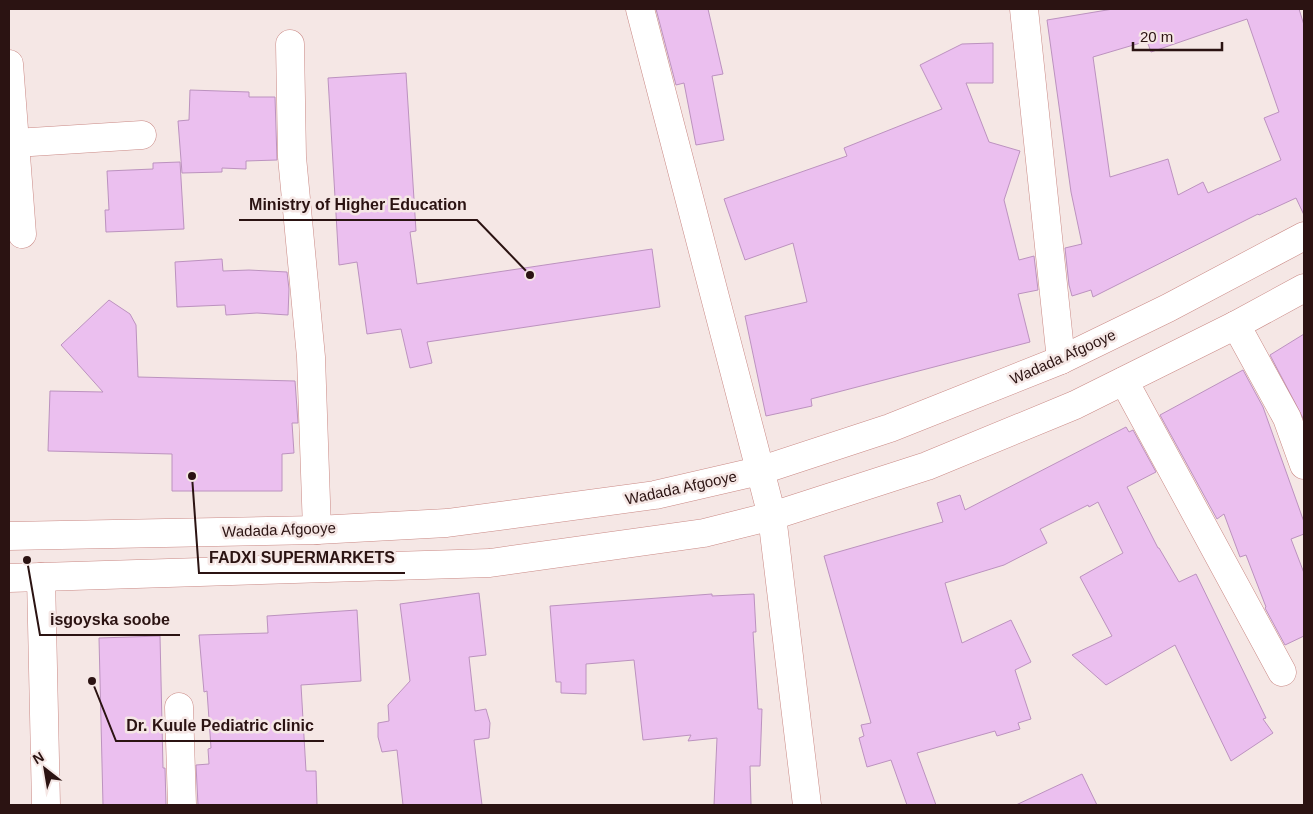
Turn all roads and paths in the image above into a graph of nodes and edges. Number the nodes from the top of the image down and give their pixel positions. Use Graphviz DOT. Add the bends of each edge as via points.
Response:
graph roads {
  1 [pos="640,9"];
  2 [pos="1024,9"];
  3 [pos="290,44"];
  4 [pos="9,64"];
  5 [pos="142,135"];
  6 [pos="14,144"];
  7 [pos="22,234"];
  8 [pos="1304,236"];
  9 [pos="1304,288"];
  10 [pos="1236,325"];
  11 [pos="1061,360"];
  12 [pos="1124,381"];
  13 [pos="1304,465"];
  14 [pos="759,471"];
  15 [pos="772,516"];
  16 [pos="317,530"];
  17 [pos="9,536"];
  18 [pos="41,577"];
  19 [pos="9,578"];
  20 [pos="1282,672"];
  21 [pos="179,707"];
  22 [pos="46,805"];
  23 [pos="182,805"];
  24 [pos="807,805"];
  1 -- 14 [label="main road"];
  2 -- 11 [label="main road"];
  3 -- 16 [label="main road" via="292,156 311,357"];
  4 -- 6 [label="main road"];
  5 -- 6 [label="main road"];
  6 -- 7 [label="main road"];
  8 -- 11 [label="main road, Wadada Afgooye"];
  9 -- 10 [label="main road"];
  10 -- 12 [label="main road"];
  10 -- 13 [label="main road" via="1287,418"];
  11 -- 14 [label="main road, Wadada Afgooye" via="890,428"];
  12 -- 15 [label="main road" via="1075,405 927,466"];
  12 -- 20 [label="main road"];
  14 -- 15 [label="main road"];
  14 -- 16 [label="main road, Wadada Afgooye" via="655,495 528,513 447,523"];
  15 -- 18 [label="main road" via="704,533 490,563"];
  15 -- 24 [label="main road"];
  16 -- 17 [label="main road, Wadada Afgooye"];
  18 -- 19 [label="main road"];
  18 -- 22 [label="main road"];
  21 -- 23 [label="main road"];
}
